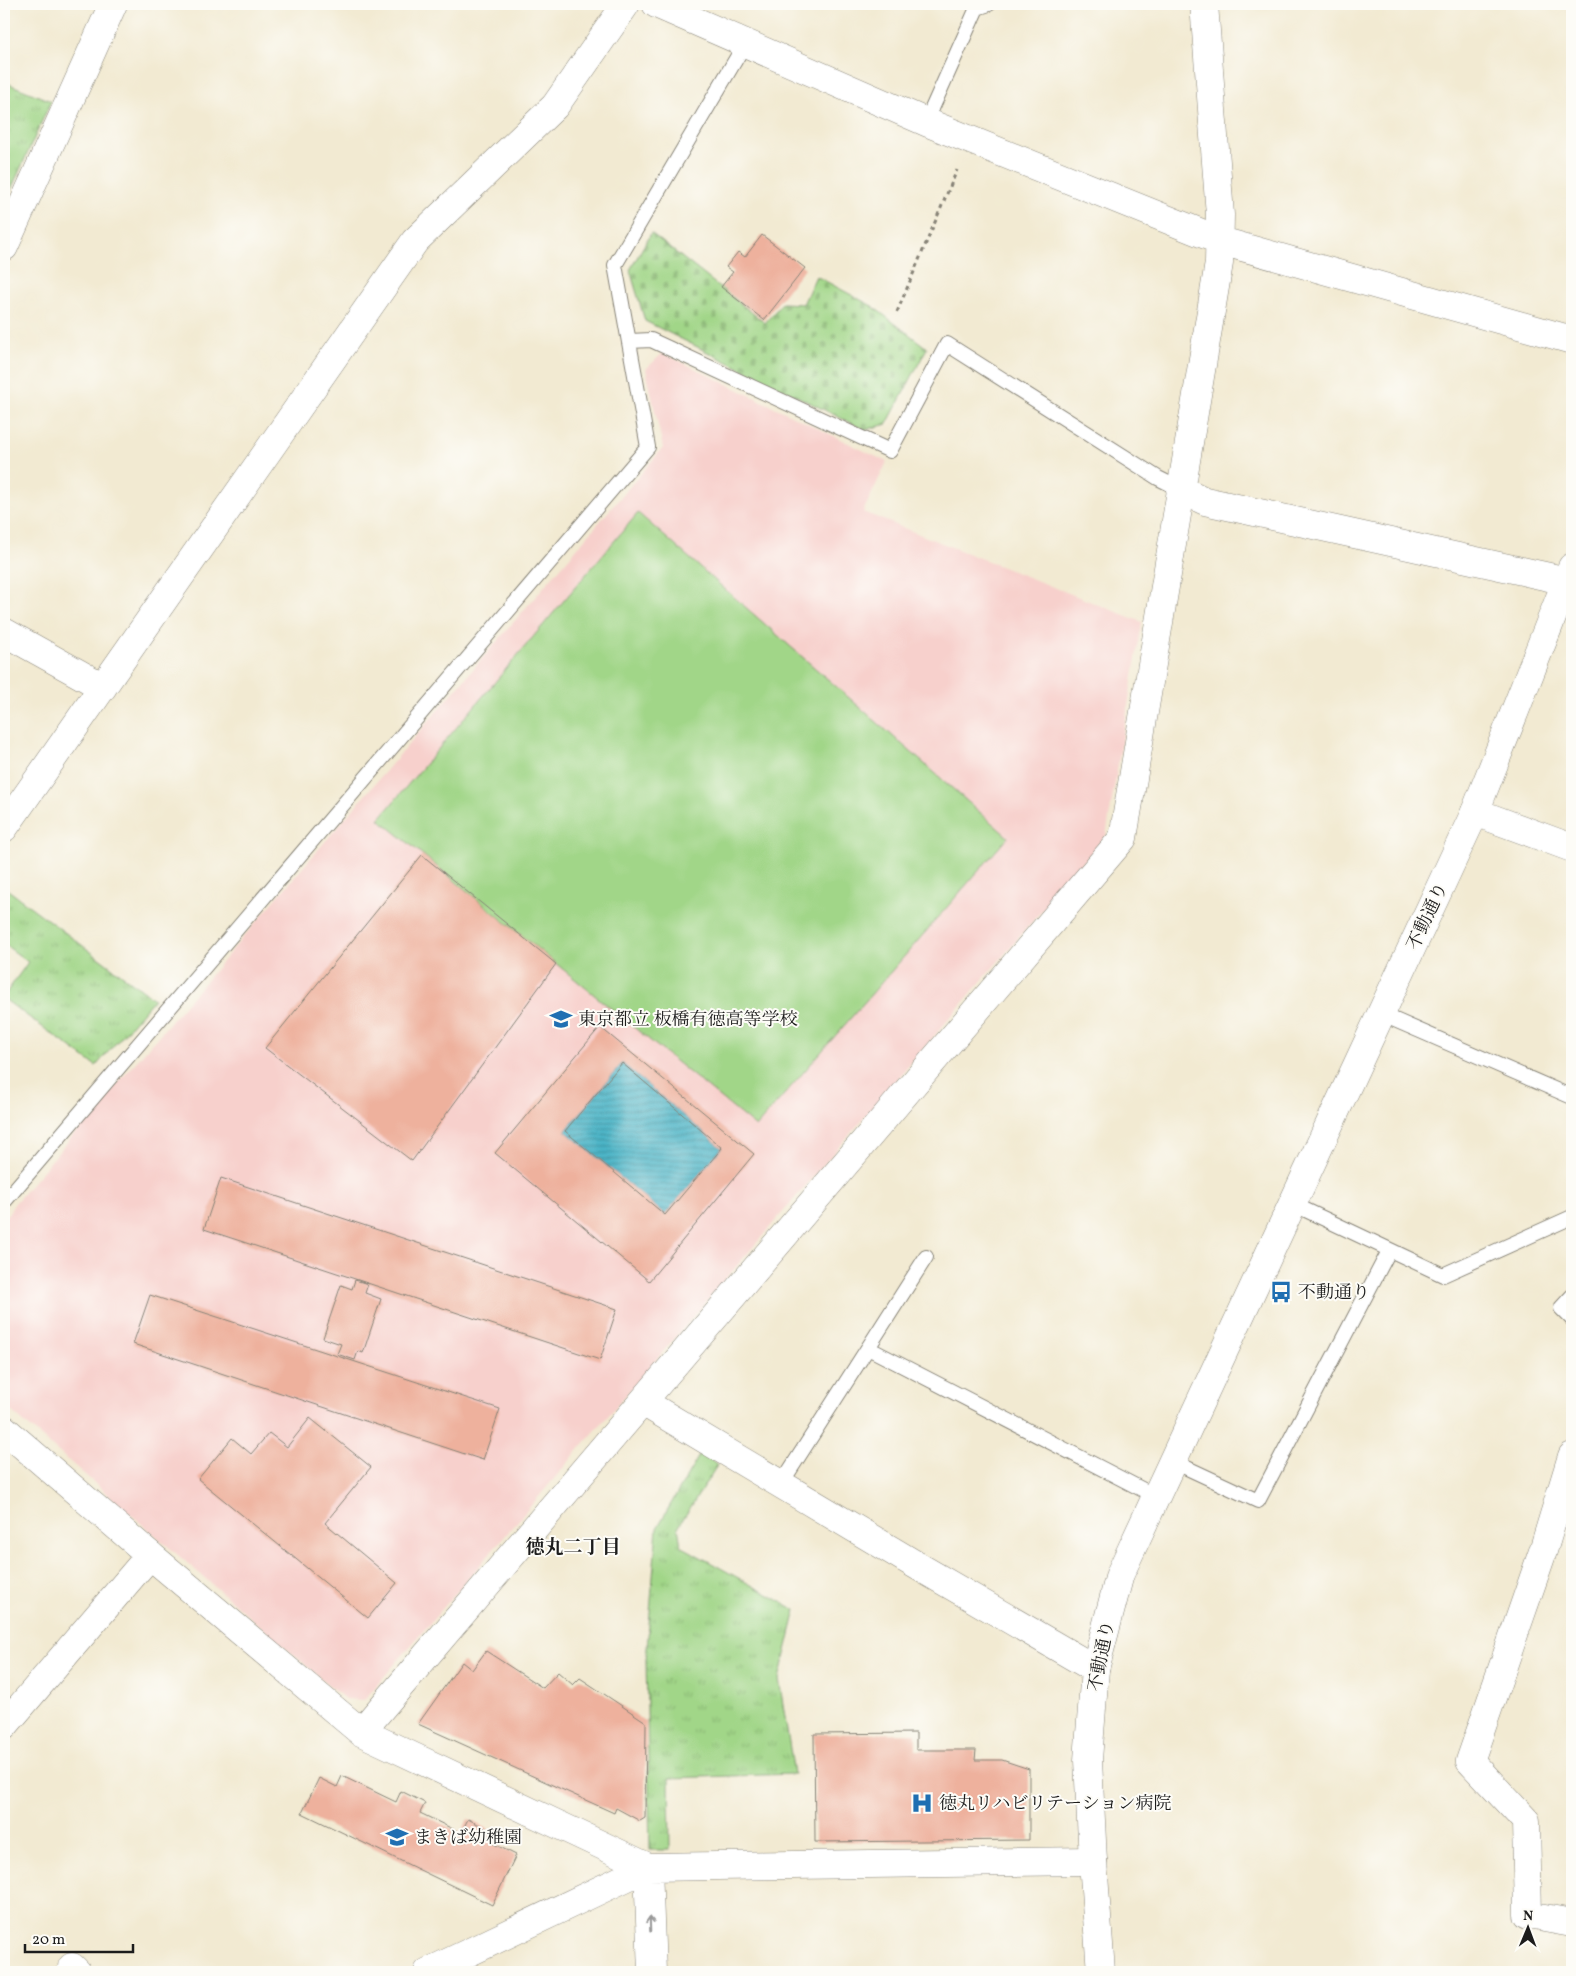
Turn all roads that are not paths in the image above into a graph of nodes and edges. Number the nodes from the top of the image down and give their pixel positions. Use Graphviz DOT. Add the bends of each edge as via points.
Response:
graph roads {
  1 [pos="112,4"];
  2 [pos="626,4"];
  3 [pos="656,4"];
  4 [pos="989,4"];
  5 [pos="1204,4"];
  6 [pos="746,42"];
  7 [pos="926,122"];
  8 [pos="1221,241"];
  9 [pos="4,247"];
  10 [pos="1572,340"];
  11 [pos="630,341"];
  12 [pos="1180,489"];
  13 [pos="1570,574"];
  14 [pos="4,632"];
  15 [pos="103,687"];
  16 [pos="1475,812"];
  17 [pos="4,828"];
  18 [pos="1572,848"];
  19 [pos="1381,1014"];
  20 [pos="1572,1097"];
  21 [pos="4,1202"];
  22 [pos="1293,1204"];
  23 [pos="1572,1216"];
  24 [pos="1389,1251"];
  25 [pos="926,1257"];
  26 [pos="1572,1296"];
  27 [pos="1572,1319"];
  28 [pos="868,1348"];
  29 [pos="644,1402"];
  30 [pos="4,1429"];
  31 [pos="1572,1456"];
  32 [pos="1172,1461"];
  33 [pos="781,1484"];
  34 [pos="1155,1496"];
  35 [pos="150,1555"];
  36 [pos="1094,1669"];
  37 [pos="4,1726"];
  38 [pos="361,1732"];
  39 [pos="1093,1861"];
  40 [pos="648,1867"];
  41 [pos="1572,1923"];
  42 [pos="428,1972"];
  43 [pos="652,1972"];
  44 [pos="1101,1972"];
  1 -- 9 [label="street"];
  2 -- 15 [label="street" via="555,106 416,241"];
  3 -- 6 [label="street"];
  4 -- 7 [label="lane" via="977,8"];
  5 -- 8 [label="street"];
  6 -- 7 [label="street"];
  6 -- 11 [label="lane" via="615,265"];
  7 -- 8 [label="street"];
  8 -- 10 [label="street"];
  8 -- 12 [label="street"];
  11 -- 12 [label="lane" via="651,340 890,451 947,344"];
  11 -- 21 [label="lane" via="648,447"];
  12 -- 13 [label="street" via="1205,501"];
  12 -- 29 [label="street" via="1123,838"];
  13 -- 16 [label="street, 不動通り"];
  14 -- 15 [label="street"];
  15 -- 17 [label="street"];
  16 -- 18 [label="street"];
  16 -- 19 [label="street, 不動通り"];
  19 -- 20 [label="lane"];
  19 -- 22 [label="street, 不動通り"];
  22 -- 24 [label="lane"];
  22 -- 32 [label="street, 不動通り"];
  23 -- 24 [label="lane" via="1443,1275"];
  24 -- 32 [label="lane" via="1258,1501"];
  25 -- 28 [label="lane"];
  26 -- 27 [label="lane" via="1561,1308"];
  28 -- 33 [label="lane"];
  28 -- 34 [label="lane"];
  29 -- 33 [label="street"];
  29 -- 38 [label="street"];
  30 -- 35 [label="street"];
  31 -- 41 [label="street" via="1543,1551 1470,1760 1526,1820 1528,1915"];
  32 -- 34 [label="street, 不動通り"];
  33 -- 36 [label="street"];
  34 -- 36 [label="street, 不動通り" via="1120,1574"];
  35 -- 37 [label="street"];
  35 -- 38 [label="street"];
  36 -- 39 [label="street, 不動通り" via="1088,1760"];
  38 -- 40 [label="street"];
  39 -- 40 [label="street"];
  39 -- 44 [label="street, 不動通り"];
  40 -- 42 [label="street"];
  43 -- 40 [label="street, one-way"];
}
